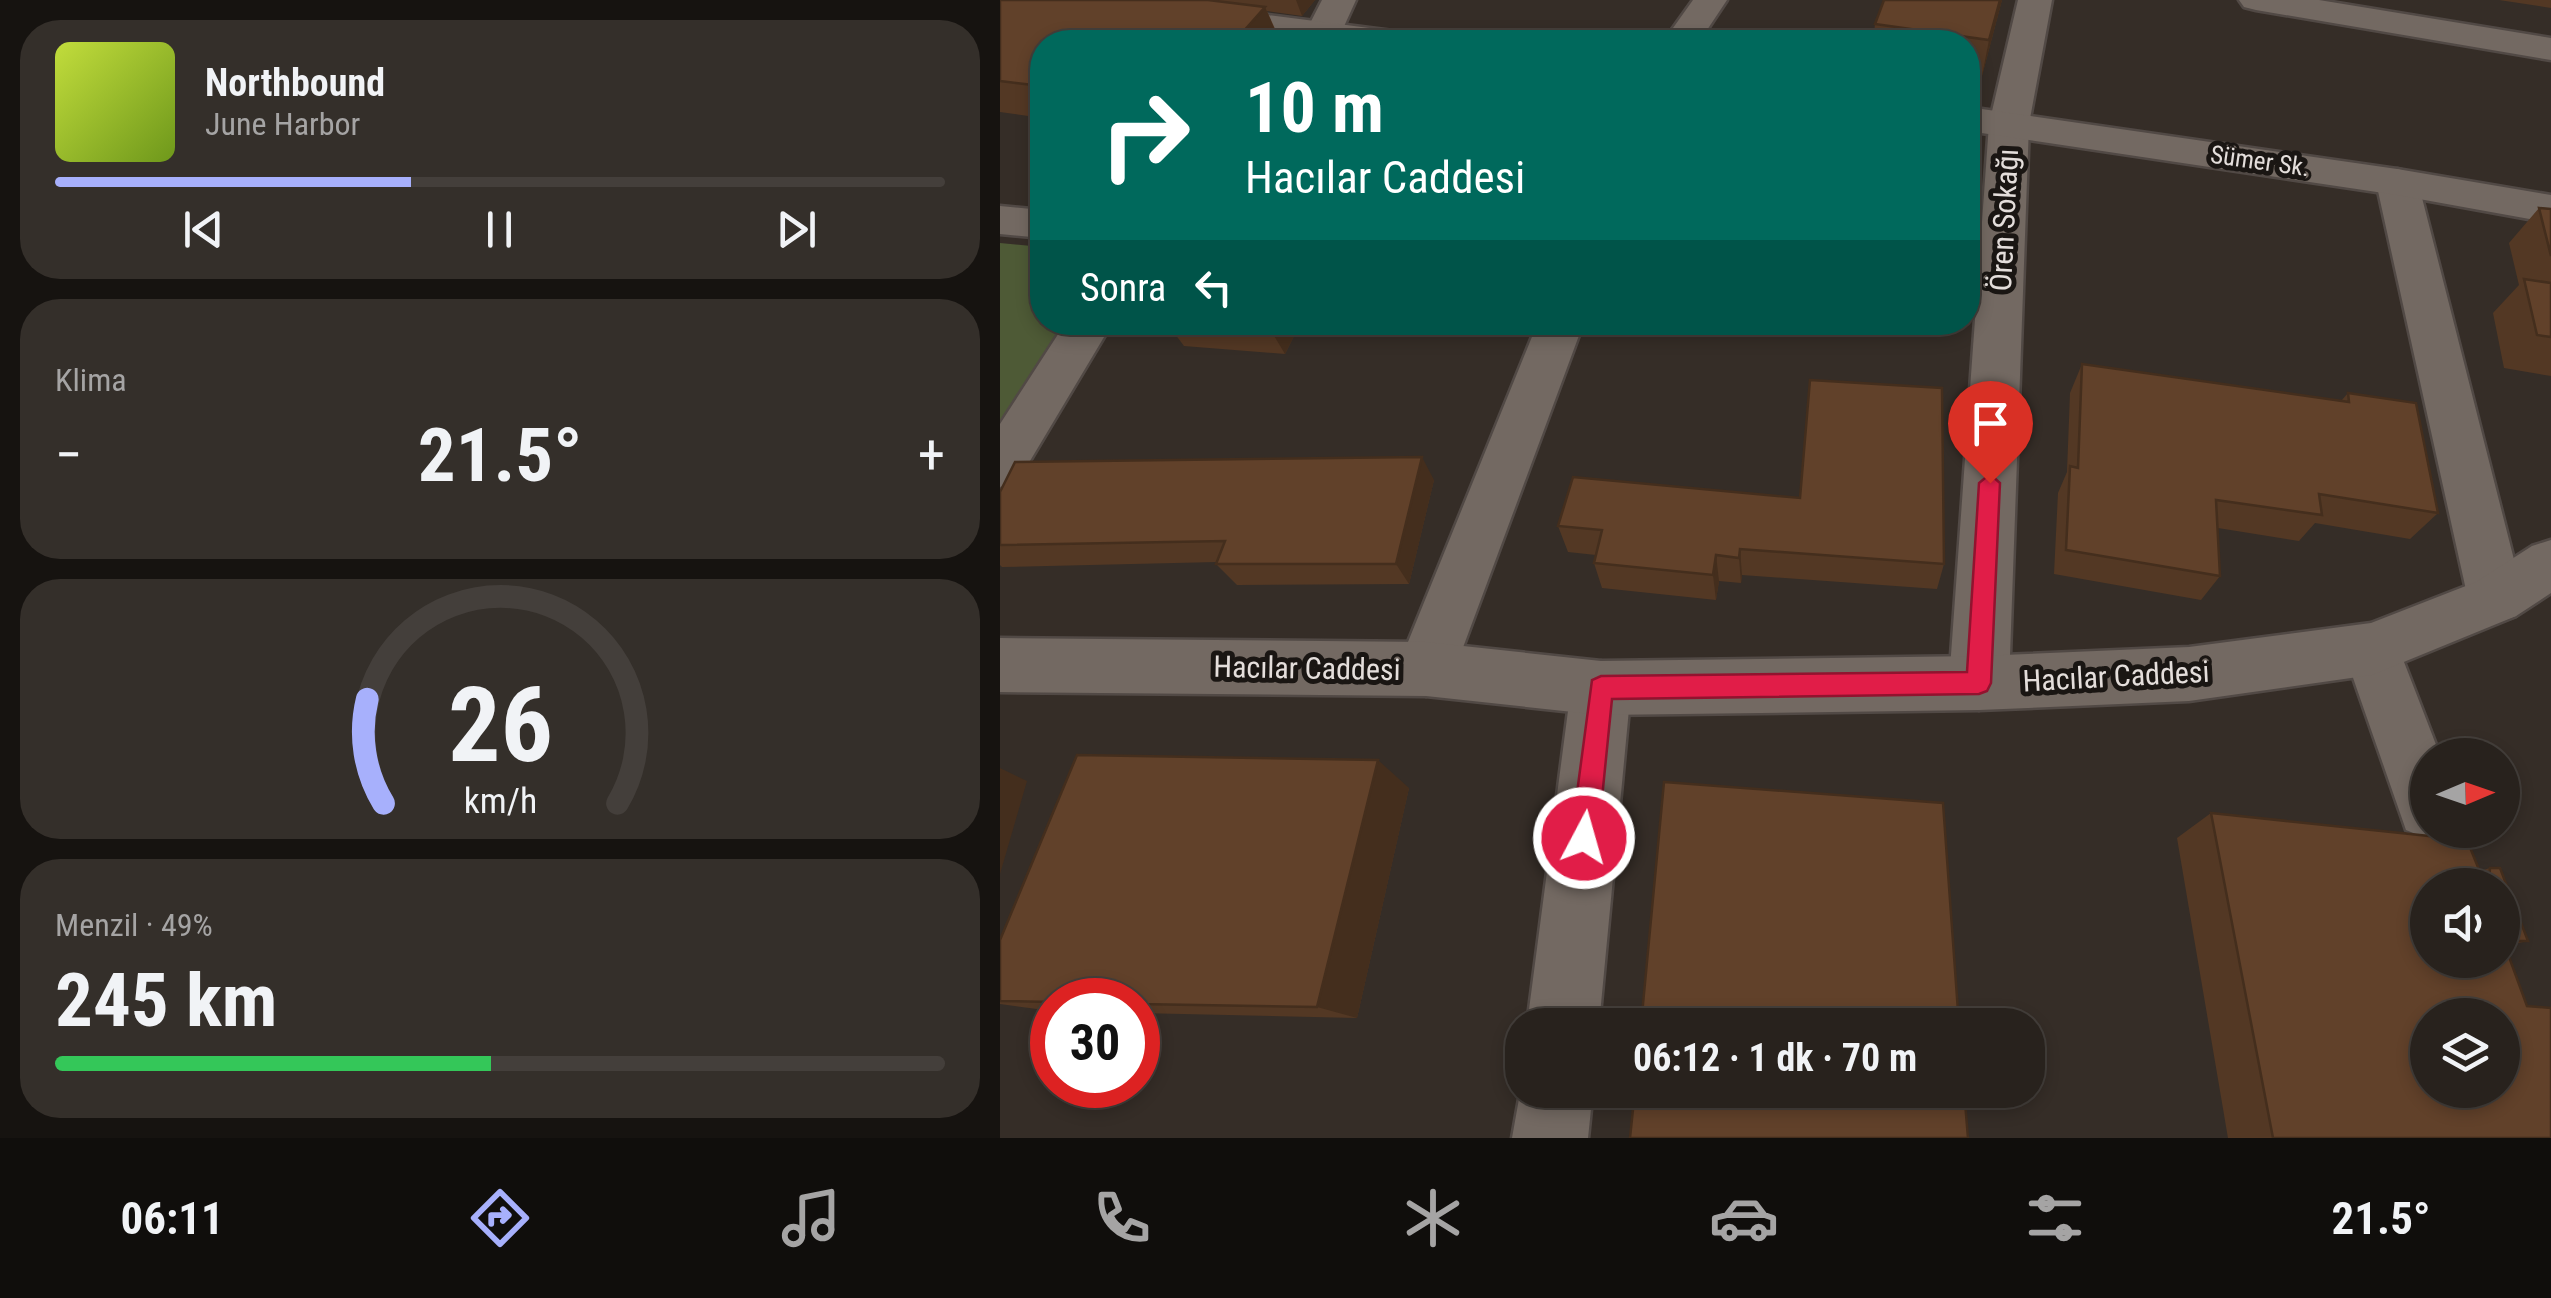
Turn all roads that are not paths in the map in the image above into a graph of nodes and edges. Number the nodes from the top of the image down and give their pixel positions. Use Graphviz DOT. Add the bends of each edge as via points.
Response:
graph roads {
  1 [pos="1067,0"];
  2 [pos="1710,0"];
  3 [pos="2035,0"];
  4 [pos="2256,0"];
  5 [pos="2432,14"];
  6 [pos="1330,25"];
  7 [pos="1689,30"];
  8 [pos="2551,49"];
  9 [pos="1988,121"];
  10 [pos="2396,182"];
  11 [pos="2551,209"];
  12 [pos="1000,220"];
  13 [pos="1030,223"];
  14 [pos="1082,335"];
  15 [pos="1556,335"];
  16 [pos="1000,466"];
  17 [pos="2551,563"];
  18 [pos="2496,599"];
  19 [pos="2372,650"];
  20 [pos="1000,665"];
  21 [pos="1426,669"];
  22 [pos="1979,683"];
  23 [pos="1601,688"];
  24 [pos="2410,758"];
  25 [pos="1565,1008"];
  26 [pos="1554,1108"];
  27 [pos="1550,1138"];
  1 -- 6 [label="street"];
  2 -- 7 [label="street"];
  3 -- 9 [label="street, Ören Sokağı"];
  4 -- 5 [label="street"];
  5 -- 8 [label="street"];
  9 -- 10 [label="street, Sümer Sk."];
  9 -- 22 [label="street, Ören Sokağı"];
  10 -- 11 [label="street, Sümer Sk."];
  10 -- 18 [label="street"];
  12 -- 13 [label="street"];
  14 -- 16 [label="street"];
  15 -- 21 [label="street"];
  17 -- 18 [label="street, Hacılar Caddesi"];
  18 -- 19 [label="street, Hacılar Caddesi"];
  19 -- 22 [label="street, Hacılar Caddesi" via="2189,674"];
  19 -- 24 [label="street"];
  20 -- 21 [label="street, Hacılar Caddesi"];
  21 -- 23 [label="street, Hacılar Caddesi"];
  22 -- 23 [label="street, Hacılar Caddesi"];
  23 -- 25 [label="street"];
  26 -- 27 [label="street"];
}
